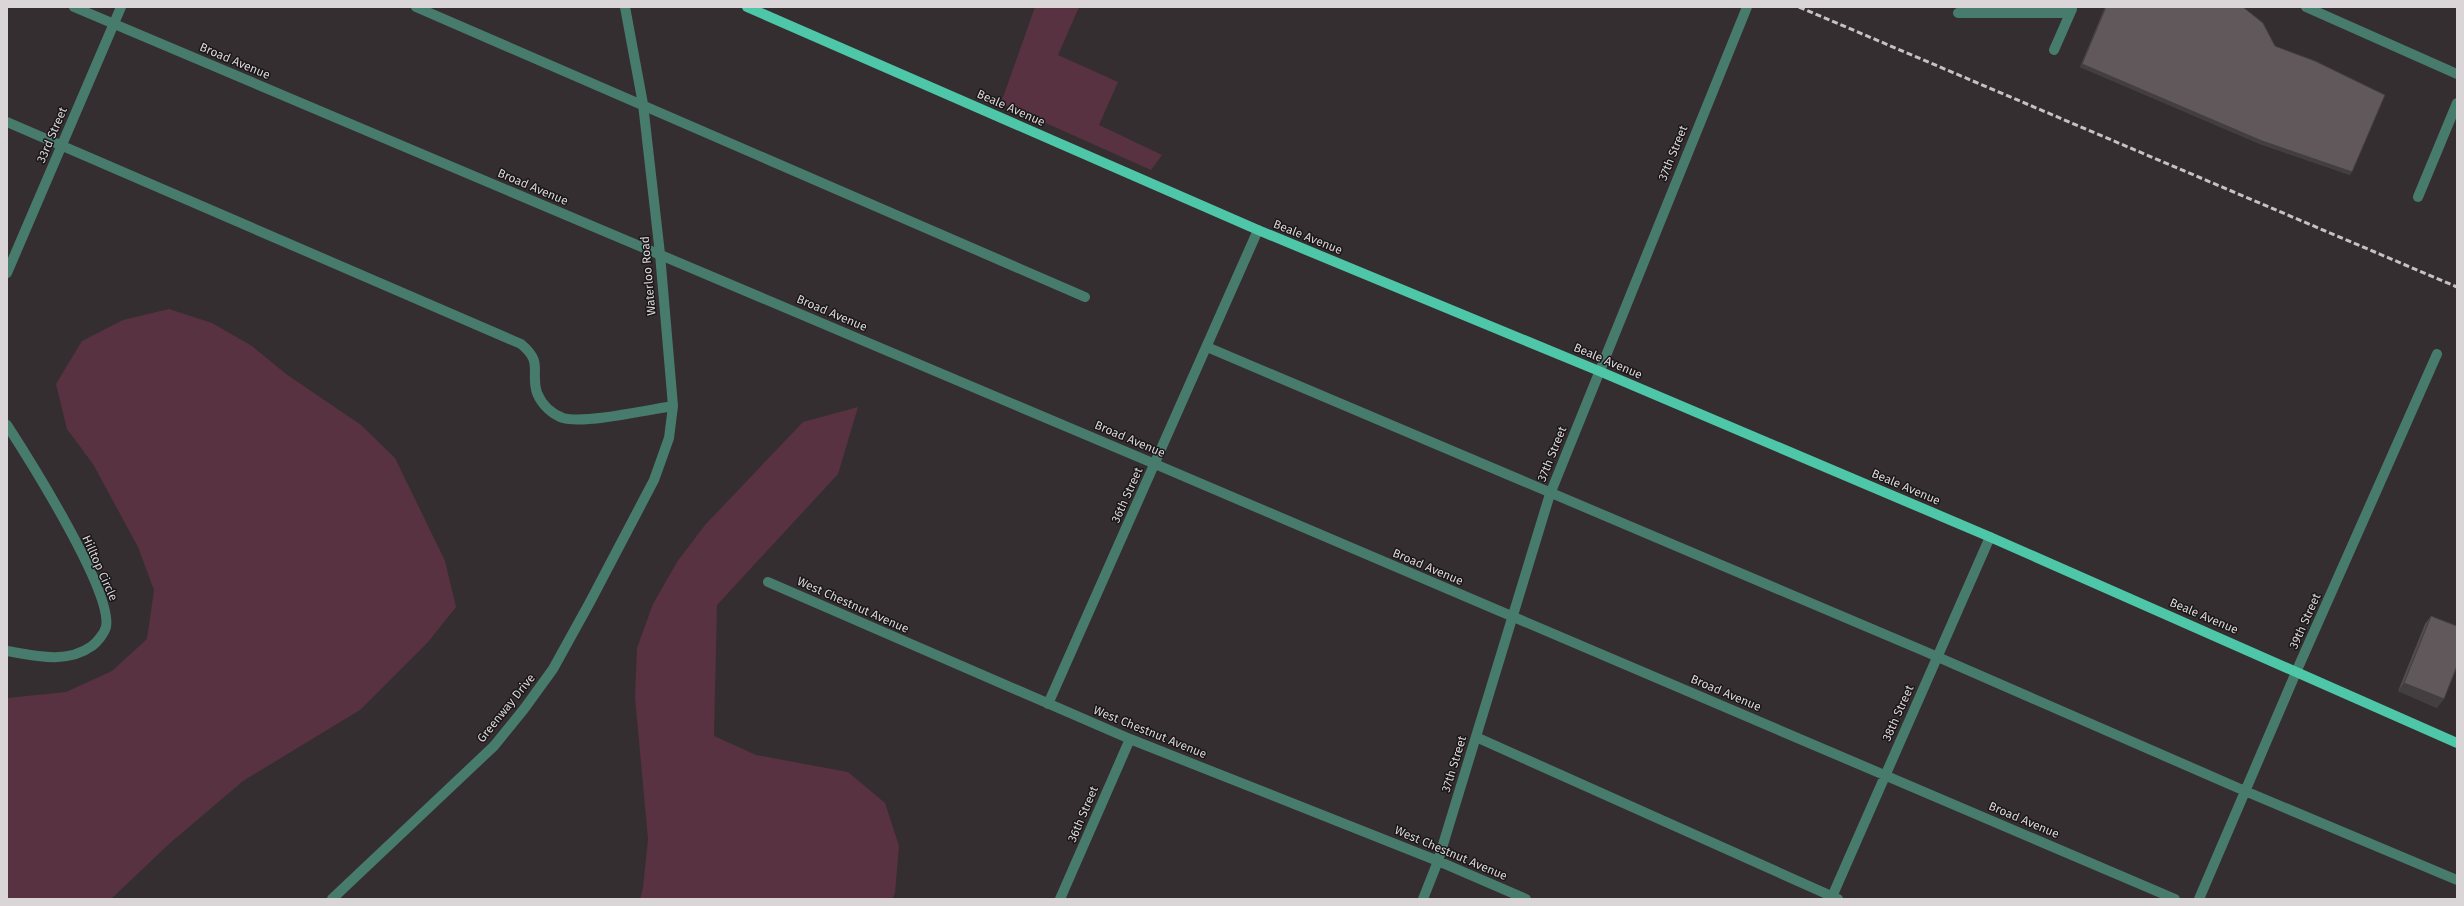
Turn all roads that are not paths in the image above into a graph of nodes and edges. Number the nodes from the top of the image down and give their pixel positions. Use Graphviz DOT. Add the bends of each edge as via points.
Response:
graph roads {
  1 [pos="74,7"];
  2 [pos="121,7"];
  3 [pos="416,7"];
  4 [pos="625,7"];
  5 [pos="747,7"];
  6 [pos="1747,7"];
  7 [pos="2306,7"];
  8 [pos="2071,10"];
  9 [pos="1958,13"];
  10 [pos="114,24"];
  11 [pos="2054,50"];
  12 [pos="2457,74"];
  13 [pos="2457,102"];
  14 [pos="643,104"];
  15 [pos="7,122"];
  16 [pos="62,145"];
  17 [pos="2418,197"];
  18 [pos="1258,230"];
  19 [pos="660,254"];
  20 [pos="10,259"];
  21 [pos="7,273"];
  22 [pos="1085,297"];
  23 [pos="1207,347"];
  24 [pos="2437,354"];
  25 [pos="1599,371"];
  26 [pos="672,406"];
  27 [pos="7,425"];
  28 [pos="1154,464"];
  29 [pos="1550,494"];
  30 [pos="626,536"];
  31 [pos="1990,537"];
  32 [pos="768,582"];
  33 [pos="1513,617"];
  34 [pos="7,651"];
  35 [pos="1937,656"];
  36 [pos="2297,670"];
  37 [pos="1048,704"];
  38 [pos="1476,737"];
  39 [pos="1130,739"];
  40 [pos="2457,742"];
  41 [pos="1886,775"];
  42 [pos="2245,791"];
  43 [pos="1438,861"];
  44 [pos="2457,880"];
  45 [pos="1834,898"];
  46 [pos="332,899"];
  47 [pos="1060,899"];
  48 [pos="1424,899"];
  49 [pos="1526,899"];
  50 [pos="2175,899"];
  51 [pos="2199,899"];
  1 -- 10 [label="street, Broad Avenue"];
  2 -- 10 [label="street, 33rd Street"];
  3 -- 14 [label="street"];
  4 -- 14 [label="street, Waterloo Road"];
  5 -- 18 [label="main road, Beale Avenue"];
  6 -- 25 [label="street, 37th Street"];
  7 -- 12 [label="street"];
  8 -- 9 [label="street"];
  8 -- 11 [label="street"];
  10 -- 16 [label="street, 33rd Street"];
  10 -- 19 [label="street, Broad Avenue"];
  13 -- 17 [label="street"];
  14 -- 19 [label="street, Waterloo Road"];
  14 -- 22 [label="street"];
  15 -- 16 [label="street"];
  16 -- 20 [label="street, 33rd Street"];
  16 -- 26 [label="street" via="521,344 531,352 535,362 537,393 544,405 564,418 580,420"];
  18 -- 23 [label="street, 36th Street"];
  18 -- 25 [label="main road, Beale Avenue"];
  19 -- 26 [label="street, Waterloo Road"];
  19 -- 28 [label="street, Broad Avenue"];
  20 -- 21 [label="street, 33rd Street"];
  23 -- 28 [label="street, 36th Street"];
  23 -- 29 [label="street"];
  24 -- 36 [label="street, 39th Street"];
  25 -- 29 [label="street, 37th Street"];
  25 -- 31 [label="main road, Beale Avenue"];
  26 -- 30 [label="street, Waterloo Road" via="669,438 656,473"];
  27 -- 34 [label="street, Hilltop Circle" via="40,476 97,586 105,610 106,628 97,642 80,654 60,658"];
  28 -- 33 [label="street, Broad Avenue"];
  28 -- 37 [label="street, 36th Street"];
  29 -- 33 [label="street, 37th Street"];
  29 -- 35 [label="street"];
  30 -- 46 [label="street, Greenway Drive" via="553,669 524,710 494,746"];
  31 -- 35 [label="street, 38th Street"];
  31 -- 36 [label="main road, Beale Avenue"];
  32 -- 37 [label="street, West Chestnut Avenue"];
  33 -- 38 [label="street, 37th Street"];
  33 -- 41 [label="street, Broad Avenue"];
  35 -- 41 [label="street, 38th Street"];
  35 -- 42 [label="street"];
  36 -- 40 [label="main road, Beale Avenue"];
  36 -- 42 [label="street, 39th Street"];
  37 -- 39 [label="street, West Chestnut Avenue"];
  38 -- 43 [label="street, 37th Street"];
  38 -- 45 [label="street"];
  39 -- 43 [label="street, West Chestnut Avenue"];
  39 -- 47 [label="street, 36th Street"];
  41 -- 45 [label="street, 38th Street"];
  41 -- 50 [label="street, Broad Avenue"];
  42 -- 44 [label="street"];
  42 -- 51 [label="street, 39th Street"];
  43 -- 48 [label="street, 37th Street"];
  43 -- 49 [label="street, West Chestnut Avenue"];
}
